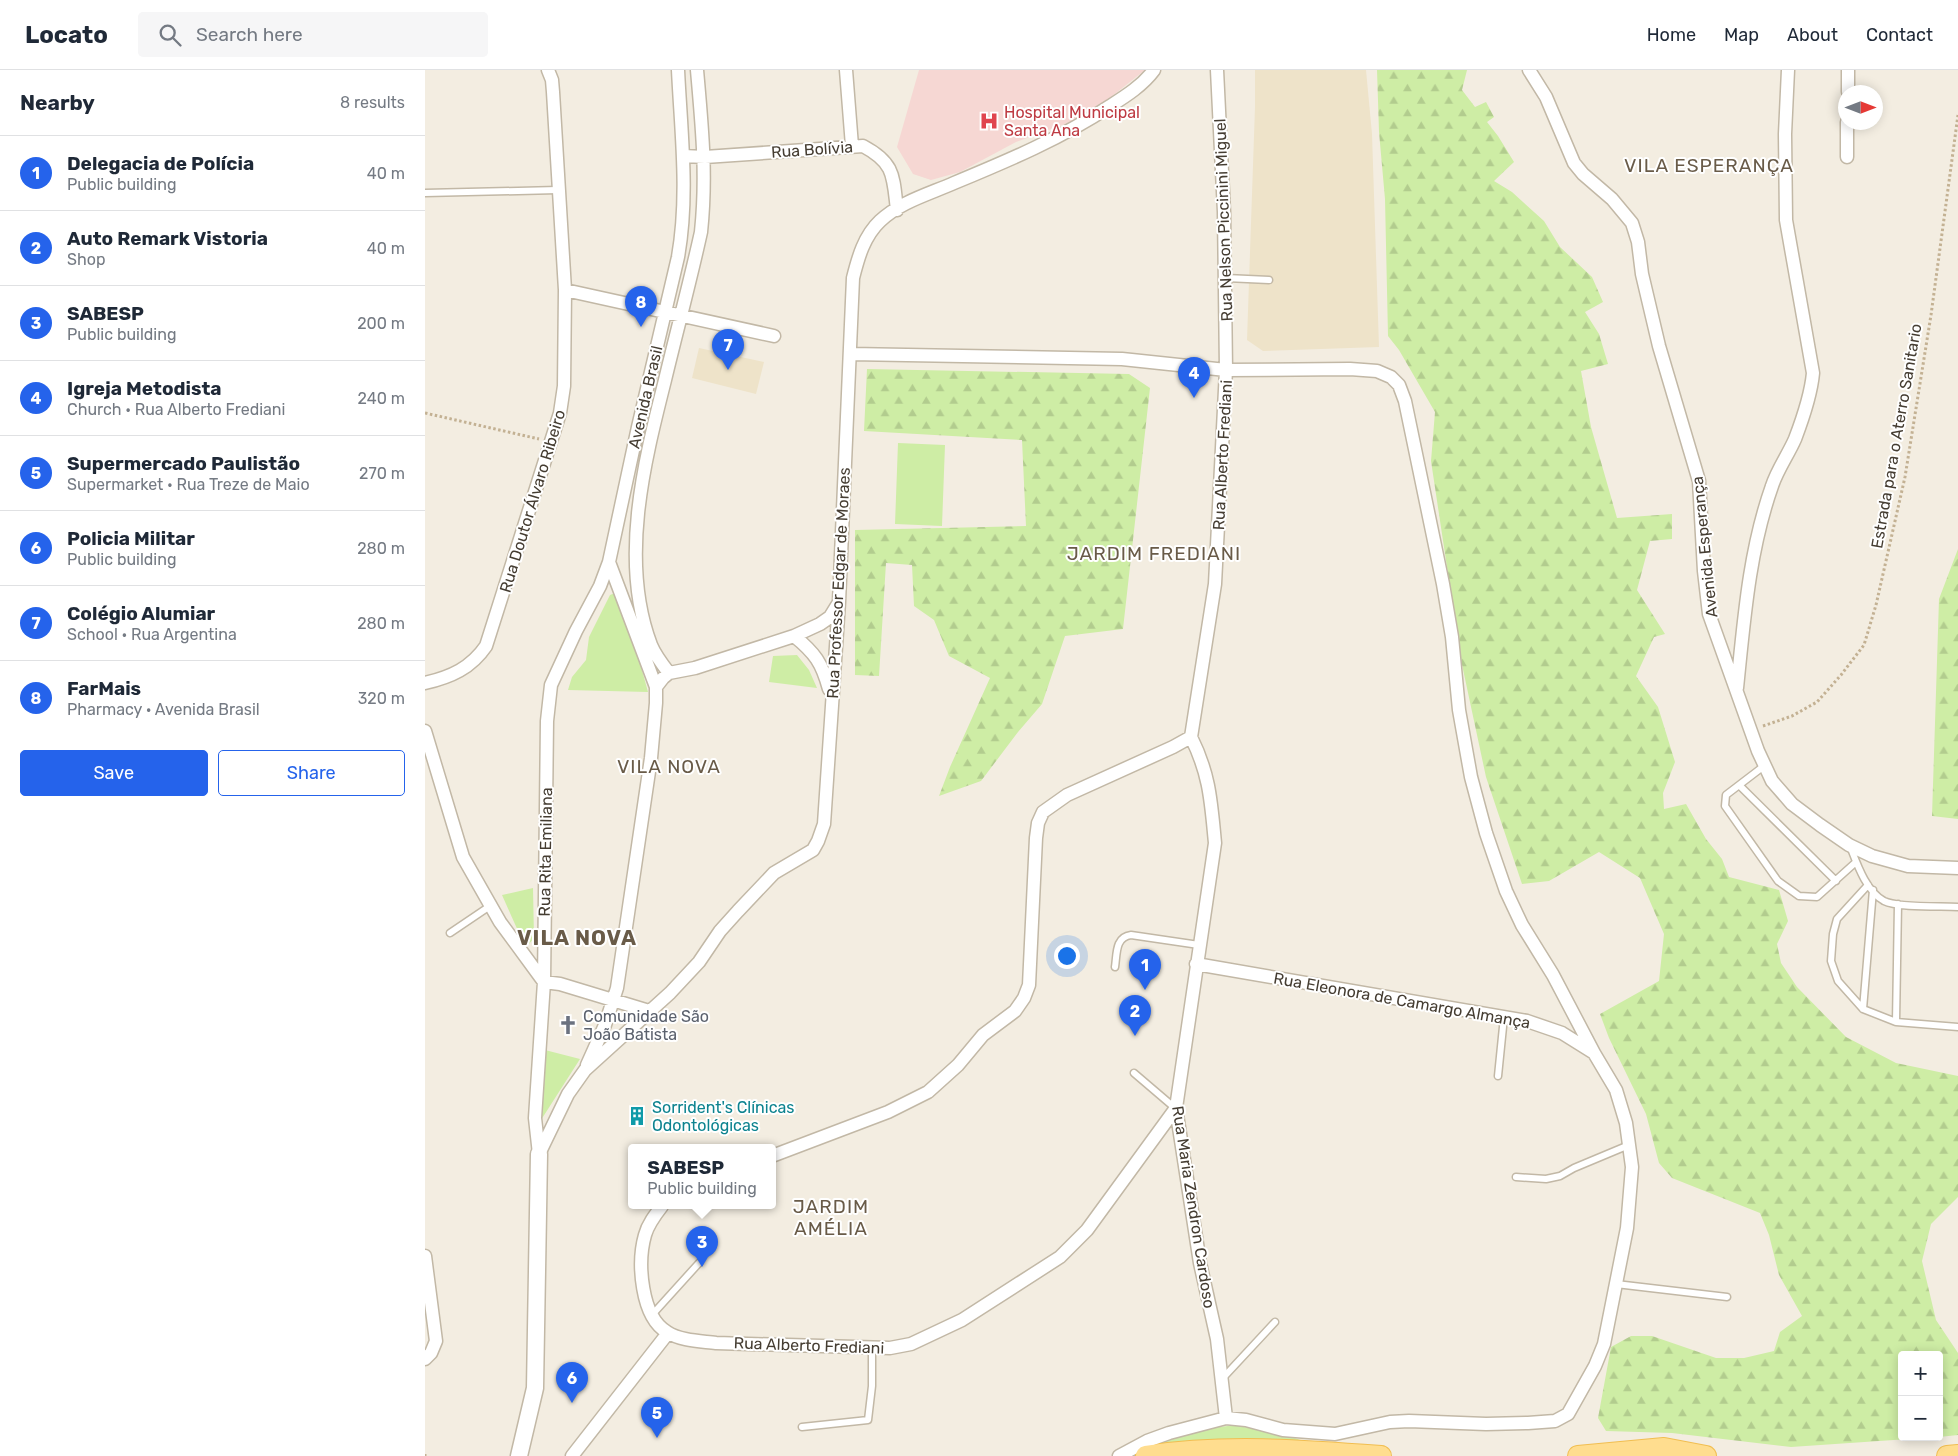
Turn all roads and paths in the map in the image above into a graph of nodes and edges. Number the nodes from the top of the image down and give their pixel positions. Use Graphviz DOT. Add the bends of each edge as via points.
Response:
graph roads {
  1 [pos="548,70"];
  2 [pos="678,70"];
  3 [pos="697,70"];
  4 [pos="846,70"];
  5 [pos="1154,70"];
  6 [pos="1217,70"];
  7 [pos="1529,70"];
  8 [pos="1788,70"];
  9 [pos="1848,70"];
  10 [pos="1848,85"];
  11 [pos="1958,115"];
  12 [pos="1847,130"];
  13 [pos="852,146"];
  14 [pos="683,156"];
  15 [pos="705,157"];
  16 [pos="1847,158"];
  17 [pos="558,190"];
  18 [pos="425,193"];
  19 [pos="897,210"];
  20 [pos="1226,278"];
  21 [pos="1269,280"];
  22 [pos="565,290"];
  23 [pos="665,312"];
  24 [pos="681,315"];
  25 [pos="774,336"];
  26 [pos="851,354"];
  27 [pos="1227,370"];
  28 [pos="425,414"];
  29 [pos="638,427"];
  30 [pos="651,432"];
  31 [pos="550,441"];
  32 [pos="609,562"];
  33 [pos="839,602"];
  34 [pos="794,636"];
  35 [pos="669,673"];
  36 [pos="425,683"];
  37 [pos="656,686"];
  38 [pos="1737,690"];
  39 [pos="831,702"];
  40 [pos="1751,730"];
  41 [pos="425,731"];
  42 [pos="1191,737"];
  43 [pos="1764,766"];
  44 [pos="1740,786"];
  45 [pos="1849,845"];
  46 [pos="1857,862"];
  47 [pos="1958,868"];
  48 [pos="1837,881"];
  49 [pos="1870,888"];
  50 [pos="1898,904"];
  51 [pos="490,906"];
  52 [pos="1958,907"];
  53 [pos="449,933"];
  54 [pos="1199,944"];
  55 [pos="1196,964"];
  56 [pos="1115,967"];
  57 [pos="544,982"];
  58 [pos="614,1000"];
  59 [pos="1863,1009"];
  60 [pos="649,1011"];
  61 [pos="1504,1017"];
  62 [pos="1896,1022"];
  63 [pos="1958,1027"];
  64 [pos="1594,1053"];
  65 [pos="585,1070"];
  66 [pos="1134,1074"];
  67 [pos="1498,1076"];
  68 [pos="1176,1108"];
  69 [pos="1629,1145"];
  70 [pos="539,1154"];
  71 [pos="776,1154"];
  72 [pos="1516,1178"];
  73 [pos="660,1209"];
  74 [pos="425,1256"];
  75 [pos="699,1263"];
  76 [pos="1616,1284"];
  77 [pos="1727,1297"];
  78 [pos="651,1316"];
  79 [pos="1275,1322"];
  80 [pos="668,1333"];
  81 [pos="872,1349"];
  82 [pos="425,1359"];
  83 [pos="1221,1380"];
  84 [pos="1227,1418"];
  85 [pos="802,1427"];
  86 [pos="1335,1434"];
  87 [pos="1640,1453"];
  88 [pos="1355,1454"];
  89 [pos="1958,1455"];
  90 [pos="519,1456"];
  91 [pos="572,1456"];
  92 [pos="1119,1456"];
  93 [pos="1146,1456"];
  94 [pos="1381,1456"];
  95 [pos="1578,1456"];
  96 [pos="1706,1456"];
  97 [pos="1947,1456"];
  1 -- 17 [label="street, Rua Doutor Álvaro Ribeiro" via="552,80"];
  2 -- 14 [label="street, Avenida Brasil"];
  3 -- 15 [label="street, Avenida Brasil"];
  4 -- 13 [label="street"];
  5 -- 19 [label="street, Rua Professor Edgar de Moraes" via="1124,98 1088,121"];
  6 -- 20 [label="street, Rua Nelson Piccinini Miguel"];
  7 -- 38 [label="street, Avenida Esperança" via="1546,97 1575,163 1632,223 1659,346 1699,481 1709,614"];
  8 -- 38 [label="street" via="1786,220 1811,356 1812,386 1795,439 1772,485 1758,531 1747,595"];
  9 -- 10 [label="street"];
  11 -- 40 [label="path, Estrada para o Aterro Sanitario" via="1905,477 1864,645 1817,702 1792,716"];
  12 -- 16 [label="street"];
  13 -- 15 [label="street, Rua Bolívia"];
  13 -- 19 [label="street, Rua Bolívia" via="863,146 887,162"];
  14 -- 15 [label="street, Rua Bolívia"];
  14 -- 23 [label="street, Avenida Brasil" via="683,230"];
  15 -- 24 [label="street, Avenida Brasil" via="701,232"];
  17 -- 18 [label="lane"];
  17 -- 22 [label="street, Rua Doutor Álvaro Ribeiro"];
  19 -- 26 [label="street, Rua Professor Edgar de Moraes" via="868,235 858,258 853,278"];
  20 -- 21 [label="lane"];
  20 -- 27 [label="street, Rua Nelson Piccinini Miguel"];
  22 -- 23 [label="street"];
  22 -- 31 [label="street, Rua Doutor Álvaro Ribeiro" via="563,386 560,412"];
  23 -- 24 [label="street"];
  23 -- 29 [label="street, Avenida Brasil"];
  24 -- 25 [label="street"];
  24 -- 30 [label="street, Avenida Brasil"];
  26 -- 27 [label="street, Rua Alberto Frediani" via="1122,359"];
  26 -- 33 [label="street, Rua Professor Edgar de Moraes"];
  27 -- 42 [label="street, Rua Alberto Frediani" via="1215,584"];
  27 -- 64 [label="street" via="1377,371 1399,385 1443,584 1459,710 1471,777 1486,833 1506,891 1522,925 1553,975"];
  28 -- 31 [label="path"];
  29 -- 30 [label="street"];
  29 -- 32 [label="street, Avenida Brasil"];
  30 -- 35 [label="street, Avenida Brasil" via="635,546 637,580 651,646"];
  31 -- 36 [label="street, Rua Doutor Álvaro Ribeiro" via="486,646 479,657 459,672"];
  32 -- 37 [label="street"];
  32 -- 57 [label="street, Rua Rita Emiliana" via="551,685 547,721"];
  33 -- 34 [label="street" via="830,617"];
  33 -- 39 [label="street, Rua Professor Edgar de Moraes"];
  34 -- 35 [label="street" via="695,668"];
  34 -- 39 [label="street" via="809,648 824,669"];
  35 -- 37 [label="street"];
  37 -- 58 [label="street" via="651,758"];
  38 -- 40 [label="street, Avenida Esperança"];
  39 -- 60 [label="street, Rua Professor Edgar de Moraes" via="824,824 813,850 774,873 720,931 699,962"];
  40 -- 43 [label="street, Avenida Esperança"];
  41 -- 51 [label="street" via="463,857"];
  42 -- 54 [label="street, Rua Maria Zendron Cardoso" via="1203,759 1215,844"];
  42 -- 71 [label="street" via="1067,795 1043,812 1036,838 1029,985 1015,1011 983,1035 958,1065 928,1092 888,1112"];
  43 -- 44 [label="lane"];
  43 -- 45 [label="street, Avenida Esperança" via="1792,804"];
  44 -- 48 [label="lane"];
  44 -- 48 [label="lane" via="1726,795 1725,806 1778,881 1799,896 1817,897"];
  45 -- 46 [label="lane"];
  45 -- 47 [label="street, Avenida Esperança" via="1886,861 1927,868"];
  46 -- 48 [label="lane"];
  46 -- 49 [label="lane"];
  49 -- 50 [label="lane" via="1883,900"];
  49 -- 59 [label="lane"];
  49 -- 59 [label="lane" via="1837,919 1831,961 1838,981"];
  50 -- 52 [label="lane"];
  50 -- 62 [label="lane"];
  51 -- 53 [label="lane"];
  51 -- 57 [label="street"];
  54 -- 55 [label="street, Rua Maria Zendron Cardoso"];
  54 -- 56 [label="lane" via="1123,936 1119,940"];
  55 -- 61 [label="street, Rua Eleonora de Camargo Almança"];
  55 -- 68 [label="street, Rua Maria Zendron Cardoso"];
  57 -- 58 [label="street"];
  57 -- 70 [label="street, Rua Rita Emiliana" via="535,1118"];
  58 -- 60 [label="street"];
  58 -- 65 [label="street"];
  59 -- 62 [label="lane"];
  60 -- 65 [label="street, Rua Professor Edgar de Moraes"];
  61 -- 64 [label="street, Rua Eleonora de Camargo Almança" via="1562,1033"];
  61 -- 67 [label="lane"];
  62 -- 63 [label="lane"];
  64 -- 69 [label="street, Rua Eleonora de Camargo Almança" via="1616,1090"];
  65 -- 70 [label="street, Rua Professor Edgar de Moraes" via="568,1094"];
  66 -- 68 [label="lane"];
  68 -- 81 [label="street, Rua Alberto Frediani" via="1087,1230 1060,1257 962,1320 911,1344"];
  68 -- 83 [label="street, Rua Maria Zendron Cardoso" via="1200,1263 1217,1340"];
  69 -- 72 [label="lane" via="1560,1176"];
  69 -- 76 [label="street, Rua Eleonora de Camargo Almança" via="1632,1167 1627,1228"];
  70 -- 90 [label="street" via="535,1388"];
  73 -- 78 [label="street" via="645,1235 642,1256 643,1285"];
  74 -- 82 [label="street" via="436,1341"];
  75 -- 78 [label="lane"];
  76 -- 77 [label="lane"];
  76 -- 86 [label="street, Rua Eleonora de Camargo Almança" via="1604,1344 1595,1366 1568,1414 1561,1418 1555,1421 1494,1423 1409,1421 1375,1424"];
  78 -- 80 [label="street, Rua Alberto Frediani"];
  79 -- 83 [label="lane"];
  80 -- 81 [label="street, Rua Alberto Frediani" via="694,1341 717,1343"];
  80 -- 91 [label="street"];
  81 -- 85 [label="lane" via="868,1420"];
  83 -- 84 [label="street, Rua Maria Zendron Cardoso"];
  84 -- 86 [label="street, Rua Eleonora de Camargo Almança" via="1283,1430"];
  84 -- 92 [label="street" via="1169,1432"];
  86 -- 88 [label="street"];
  87 -- 95 [label="main road"];
  87 -- 96 [label="main road" via="1664,1448"];
  88 -- 93 [label="main road" via="1253,1449"];
  88 -- 94 [label="main road"];
  89 -- 97 [label="main road"];
}
